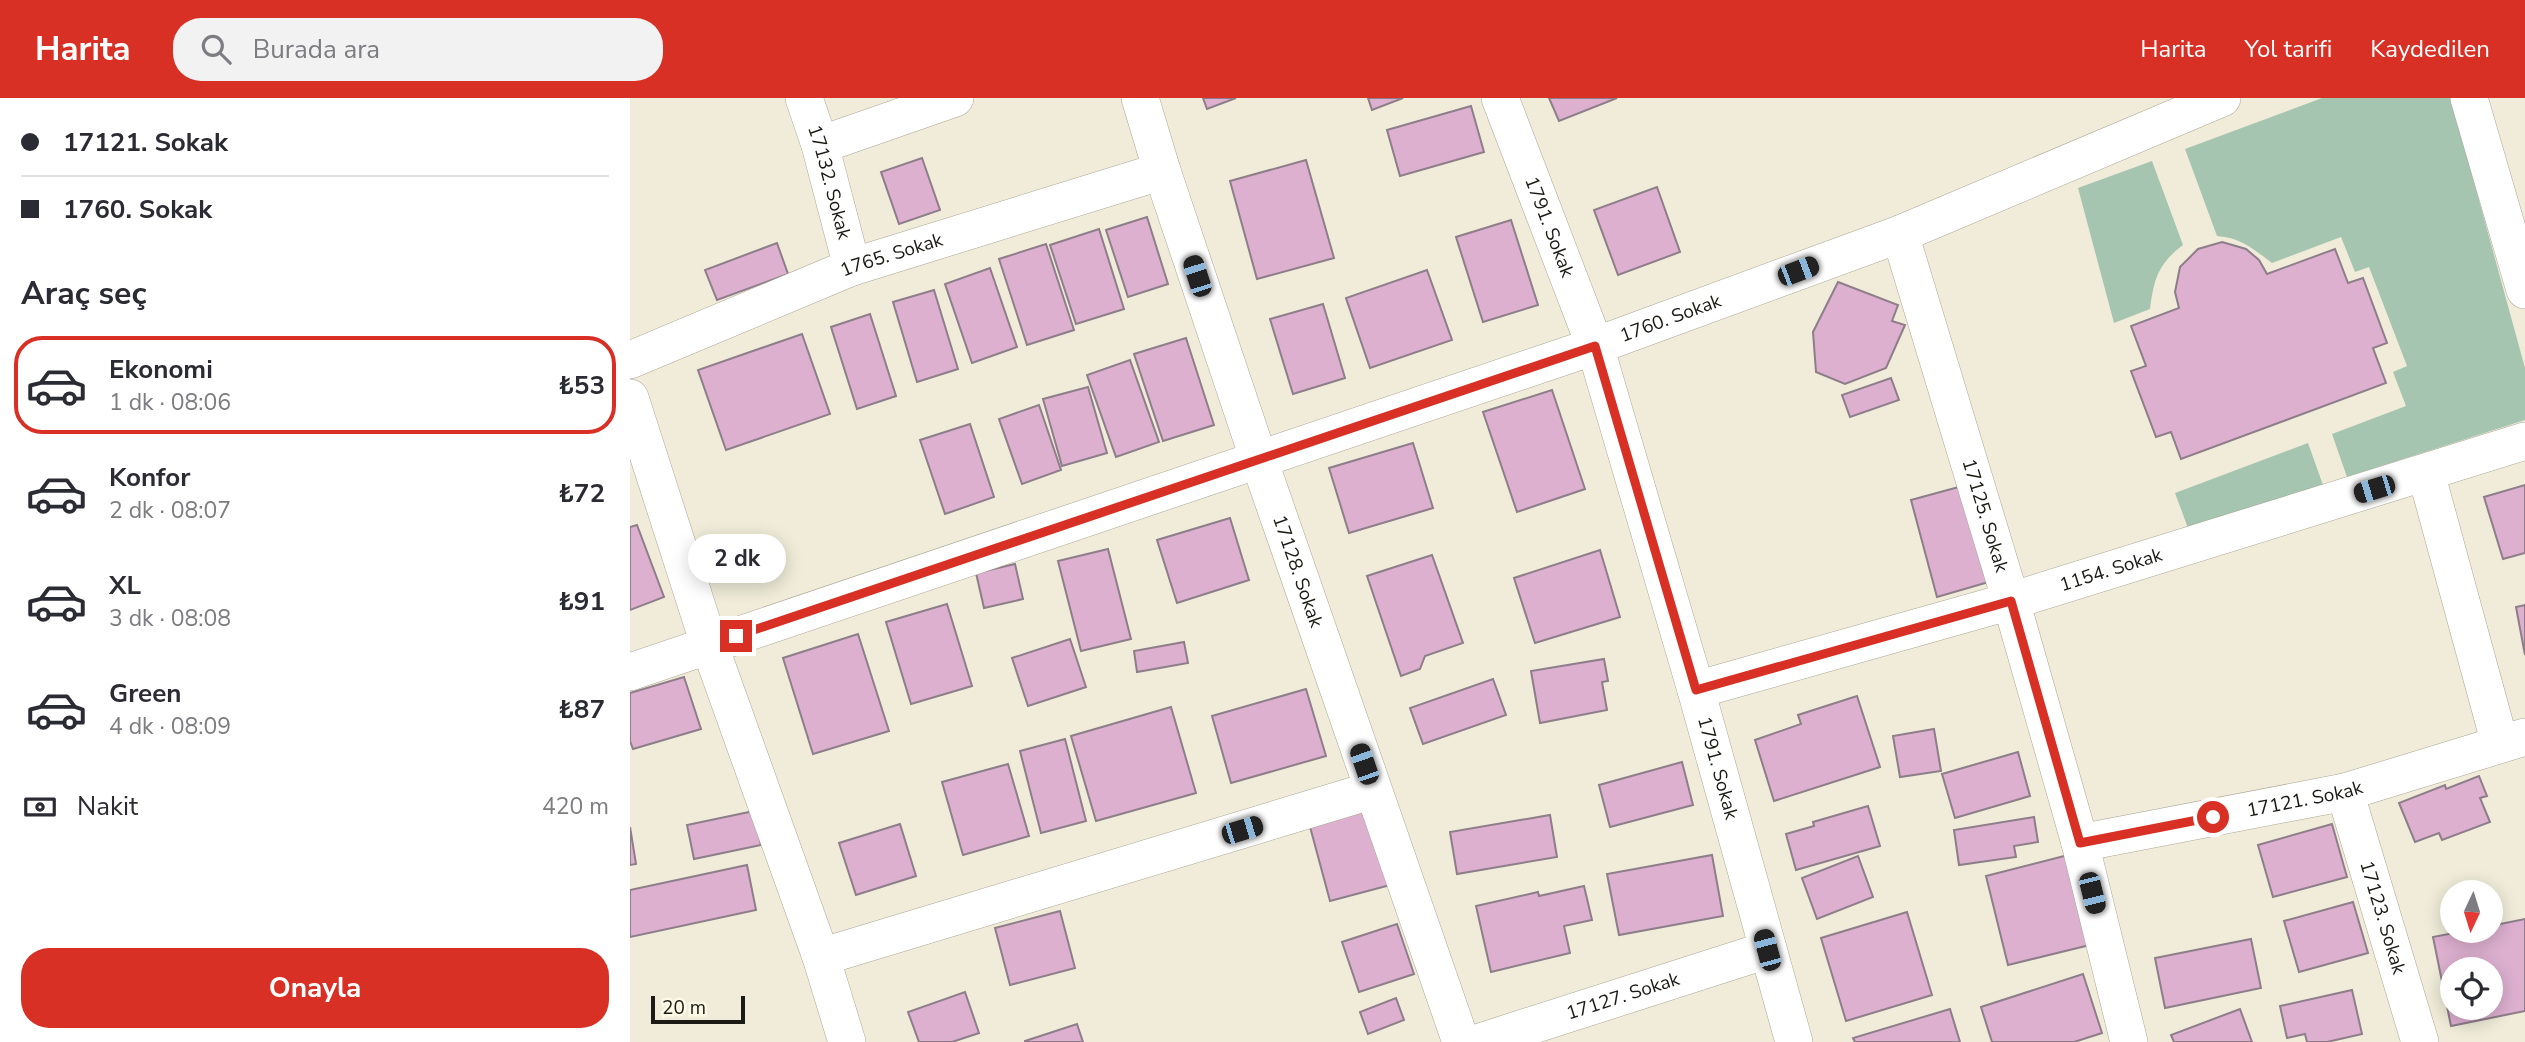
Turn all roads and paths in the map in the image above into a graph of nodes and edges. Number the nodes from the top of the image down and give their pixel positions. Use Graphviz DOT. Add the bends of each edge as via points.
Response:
graph roads {
  1 [pos="804,98"];
  2 [pos="955,98"];
  3 [pos="1140,98"];
  4 [pos="1500,98"];
  5 [pos="2469,98"];
  6 [pos="2211,100"];
  7 [pos="820,145"];
  8 [pos="1162,171"];
  9 [pos="1900,234"];
  10 [pos="852,267"];
  11 [pos="2525,290"];
  12 [pos="1595,346"];
  13 [pos="630,360"];
  14 [pos="630,398"];
  15 [pos="2525,441"];
  16 [pos="1259,460"];
  17 [pos="2426,473"];
  18 [pos="2011,601"];
  19 [pos="709,645"];
  20 [pos="630,672"];
  21 [pos="1696,690"];
  22 [pos="2512,741"];
  23 [pos="1373,790"];
  24 [pos="2345,792"];
  25 [pos="2080,843"];
  26 [pos="1767,950"];
  27 [pos="821,957"];
  28 [pos="847,1042"];
  29 [pos="1461,1042"];
  30 [pos="1479,1042"];
  31 [pos="1794,1042"];
  32 [pos="2129,1042"];
  33 [pos="2420,1042"];
  1 -- 7 [label="street, 17132. Sokak"];
  2 -- 7 [label="street"];
  3 -- 8 [label="street, 17128. Sokak"];
  4 -- 12 [label="street, 1791. Sokak"];
  5 -- 11 [label="street"];
  6 -- 9 [label="street, 1760. Sokak"];
  7 -- 10 [label="street, 17132. Sokak"];
  8 -- 10 [label="street, 1765. Sokak"];
  8 -- 16 [label="street, 17128. Sokak"];
  9 -- 12 [label="street, 1760. Sokak"];
  9 -- 18 [label="street, 17125. Sokak"];
  10 -- 13 [label="street, 1765. Sokak"];
  12 -- 16 [label="street, 1760. Sokak"];
  12 -- 21 [label="street, 1791. Sokak"];
  14 -- 19 [label="street"];
  15 -- 17 [label="street, 1154. Sokak"];
  16 -- 19 [label="street, 1760. Sokak"];
  16 -- 23 [label="street, 17128. Sokak"];
  17 -- 18 [label="street, 1154. Sokak"];
  17 -- 22 [label="street"];
  18 -- 21 [label="street, 1154. Sokak"];
  18 -- 25 [label="street, 17125. Sokak"];
  19 -- 20 [label="street, 1760. Sokak"];
  19 -- 27 [label="street"];
  21 -- 26 [label="street, 1791. Sokak"];
  22 -- 24 [label="street, 17121. Sokak"];
  23 -- 27 [label="street"];
  23 -- 29 [label="street, 17128. Sokak"];
  24 -- 25 [label="street, 17121. Sokak"];
  24 -- 33 [label="street, 17123. Sokak"];
  25 -- 32 [label="street, 17125. Sokak"];
  26 -- 30 [label="street, 17127. Sokak"];
  26 -- 31 [label="street, 1791. Sokak"];
  27 -- 28 [label="street"];
}
